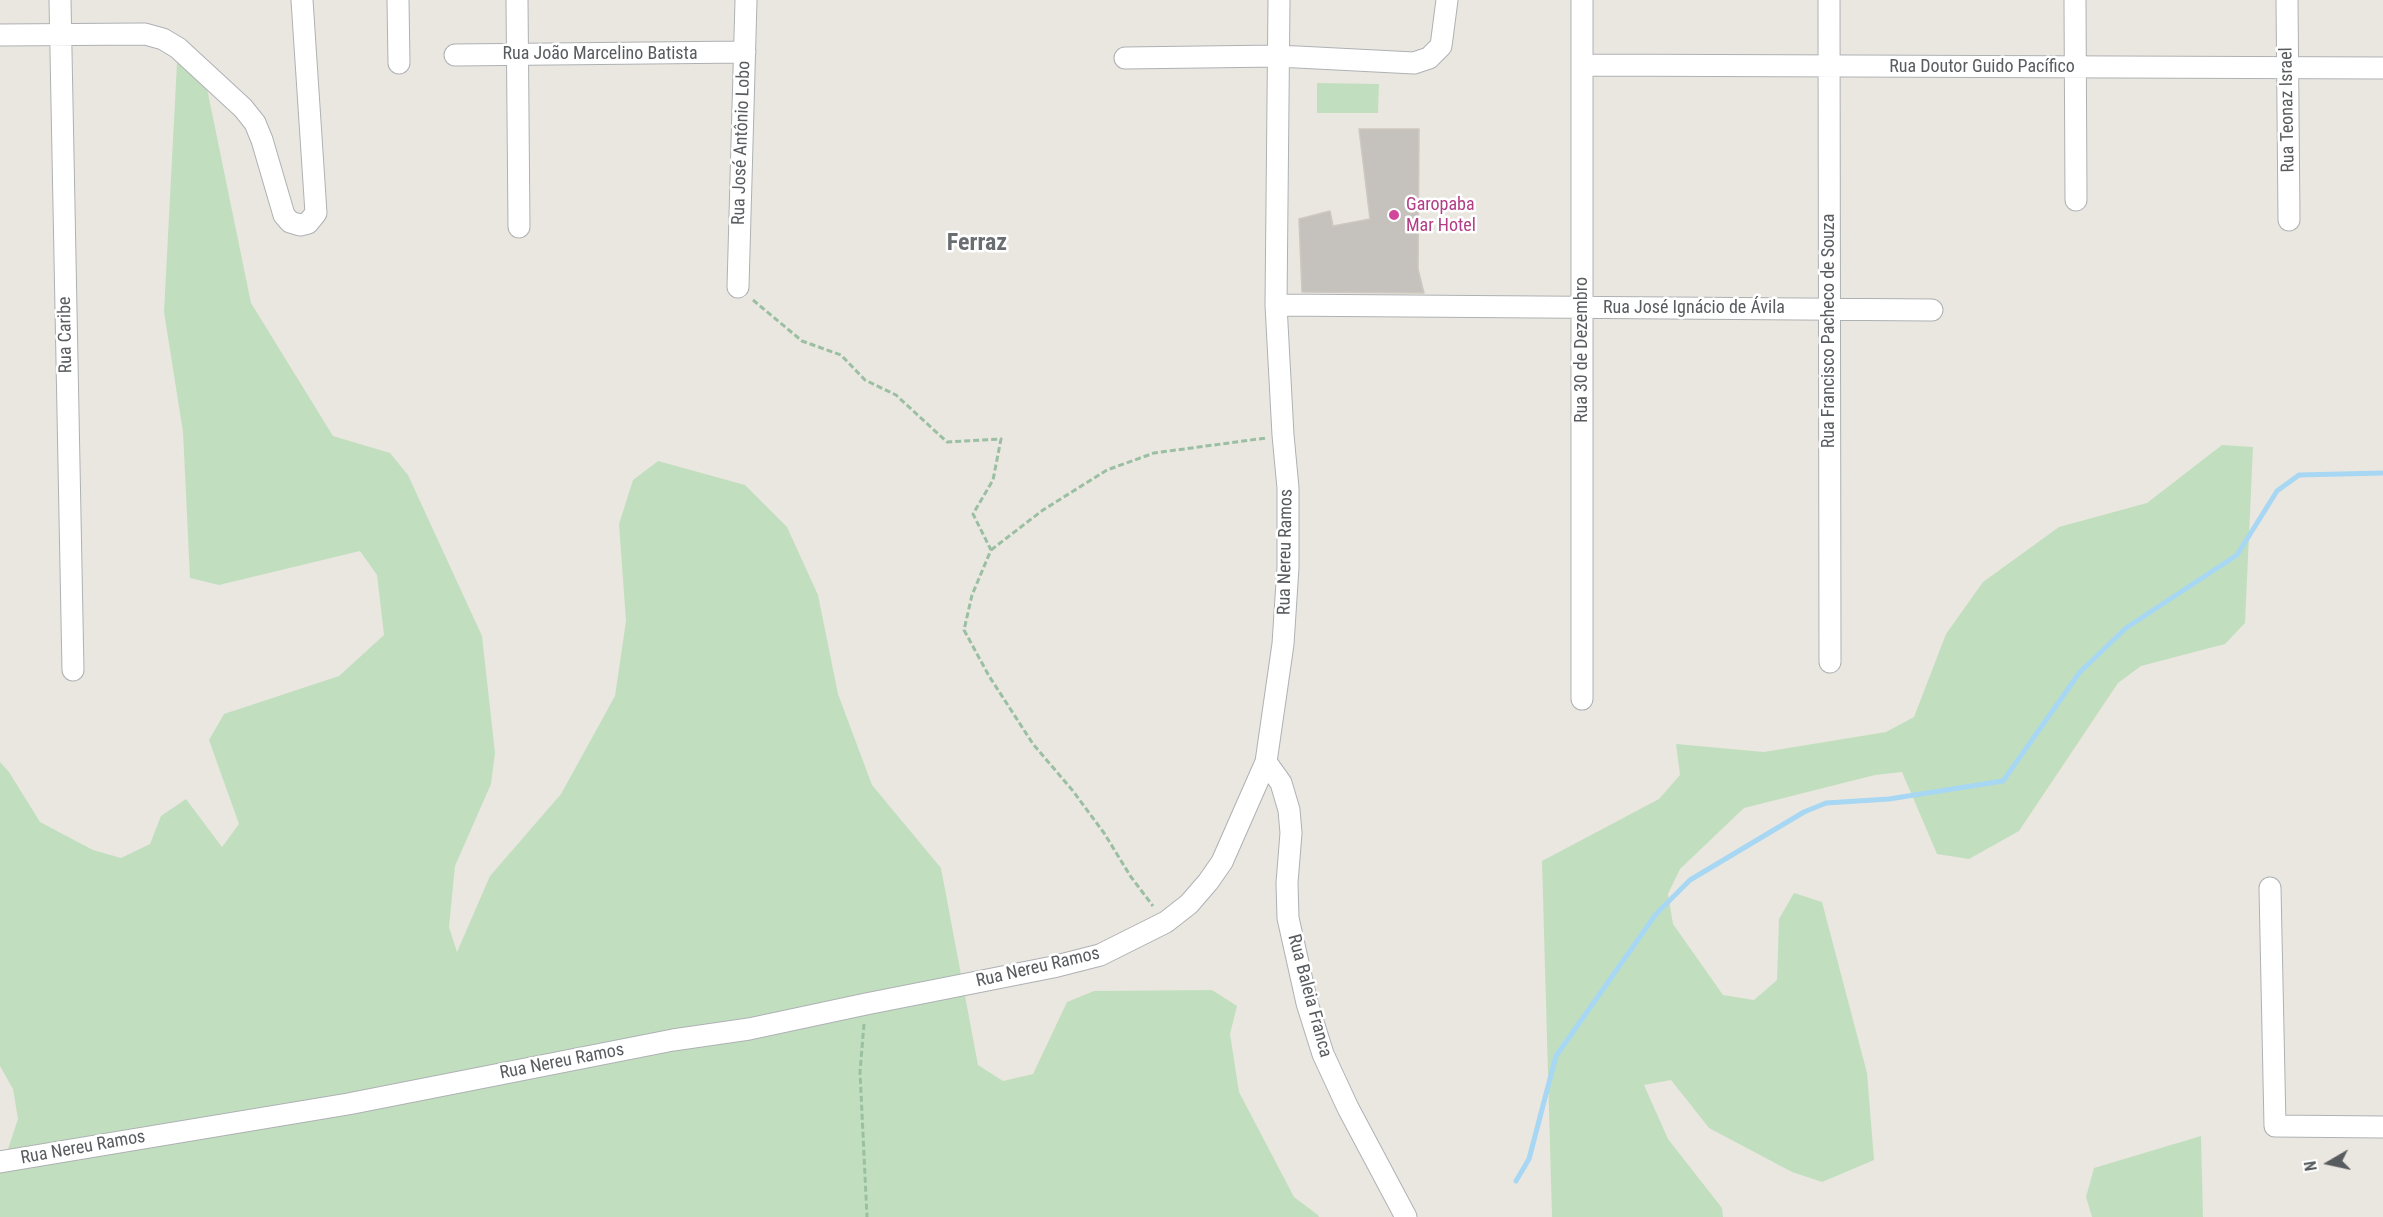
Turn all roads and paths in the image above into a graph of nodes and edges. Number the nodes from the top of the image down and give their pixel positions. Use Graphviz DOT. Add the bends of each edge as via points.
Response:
graph roads {
  1 [pos="60,0"];
  2 [pos="303,0"];
  3 [pos="398,0"];
  4 [pos="517,0"];
  5 [pos="746,0"];
  6 [pos="1279,0"];
  7 [pos="1447,0"];
  8 [pos="1582,0"];
  9 [pos="1829,0"];
  10 [pos="2075,0"];
  11 [pos="2287,0"];
  12 [pos="0,35"];
  13 [pos="61,35"];
  14 [pos="745,52"];
  15 [pos="517,54"];
  16 [pos="455,55"];
  17 [pos="1278,56"];
  18 [pos="1125,58"];
  19 [pos="399,63"];
  20 [pos="1582,65"];
  21 [pos="1829,66"];
  22 [pos="2075,67"];
  23 [pos="2288,68"];
  24 [pos="2383,68"];
  25 [pos="2076,200"];
  26 [pos="2289,220"];
  27 [pos="519,227"];
  28 [pos="738,287"];
  29 [pos="1276,305"];
  30 [pos="1582,308"];
  31 [pos="1829,309"];
  32 [pos="1932,310"];
  33 [pos="1283,435"];
  34 [pos="991,550"];
  35 [pos="1830,662"];
  36 [pos="73,670"];
  37 [pos="1582,699"];
  38 [pos="1266,762"];
  39 [pos="2270,888"];
  40 [pos="1166,922"];
  41 [pos="866,1004"];
  42 [pos="2383,1127"];
  43 [pos="0,1162"];
  44 [pos="867,1217"];
  45 [pos="1406,1217"];
  1 -- 13 [label="street, Rua Caribe"];
  2 -- 13 [label="street" via="316,213 308,223 300,225 284,216 255,123 178,48 145,34"];
  3 -- 19 [label="street"];
  4 -- 15 [label="street"];
  5 -- 14 [label="street, Rua José Antônio Lobo"];
  6 -- 17 [label="street, Rua Nereu Ramos"];
  7 -- 17 [label="street" via="1441,46 1429,58 1414,63"];
  8 -- 20 [label="street, Rua 30 de Dezembro"];
  9 -- 21 [label="street, Rua Francisco Pacheco de Souza"];
  10 -- 22 [label="street"];
  11 -- 23 [label="street, Rua Teonaz Israel"];
  12 -- 13 [label="street"];
  13 -- 36 [label="street, Rua Caribe"];
  14 -- 15 [label="street, Rua João Marcelino Batista"];
  14 -- 28 [label="street, Rua José Antônio Lobo"];
  15 -- 16 [label="street, Rua João Marcelino Batista"];
  15 -- 27 [label="street"];
  17 -- 18 [label="street"];
  17 -- 29 [label="street, Rua Nereu Ramos"];
  20 -- 21 [label="street, Rua Doutor Guido Pacífico"];
  20 -- 30 [label="street, Rua 30 de Dezembro"];
  21 -- 22 [label="street, Rua Doutor Guido Pacífico"];
  21 -- 31 [label="street, Rua Francisco Pacheco de Souza"];
  22 -- 23 [label="street, Rua Doutor Guido Pacífico"];
  22 -- 25 [label="street"];
  23 -- 24 [label="street, Rua Doutor Guido Pacífico"];
  23 -- 26 [label="street, Rua Teonaz Israel"];
  28 -- 34 [label="path" via="802,341 841,355 865,380 896,395 947,442 1001,439 993,480 973,514"];
  29 -- 30 [label="street, Rua José Ignácio de Ávila"];
  29 -- 33 [label="street, Rua Nereu Ramos"];
  30 -- 31 [label="street, Rua José Ignácio de Ávila"];
  30 -- 37 [label="street, Rua 30 de Dezembro"];
  31 -- 32 [label="street, Rua José Ignácio de Ávila"];
  31 -- 35 [label="street, Rua Francisco Pacheco de Souza"];
  33 -- 34 [label="path" via="1154,453 1107,470 1043,510"];
  33 -- 38 [label="street, Rua Nereu Ramos" via="1288,567 1283,644"];
  34 -- 40 [label="path" via="972,595 964,630 1033,744 1073,791"];
  38 -- 40 [label="street, Rua Nereu Ramos" via="1222,862 1189,904"];
  38 -- 45 [label="street, Rua Baleia Franca" via="1281,783 1289,810 1292,833 1288,918 1307,1003 1328,1065"];
  39 -- 42 [label="street" via="2275,1126"];
  40 -- 41 [label="street, Rua Nereu Ramos" via="1081,961"];
  41 -- 43 [label="street, Rua Nereu Ramos" via="348,1104"];
  41 -- 44 [label="path" via="860,1072"];
}
